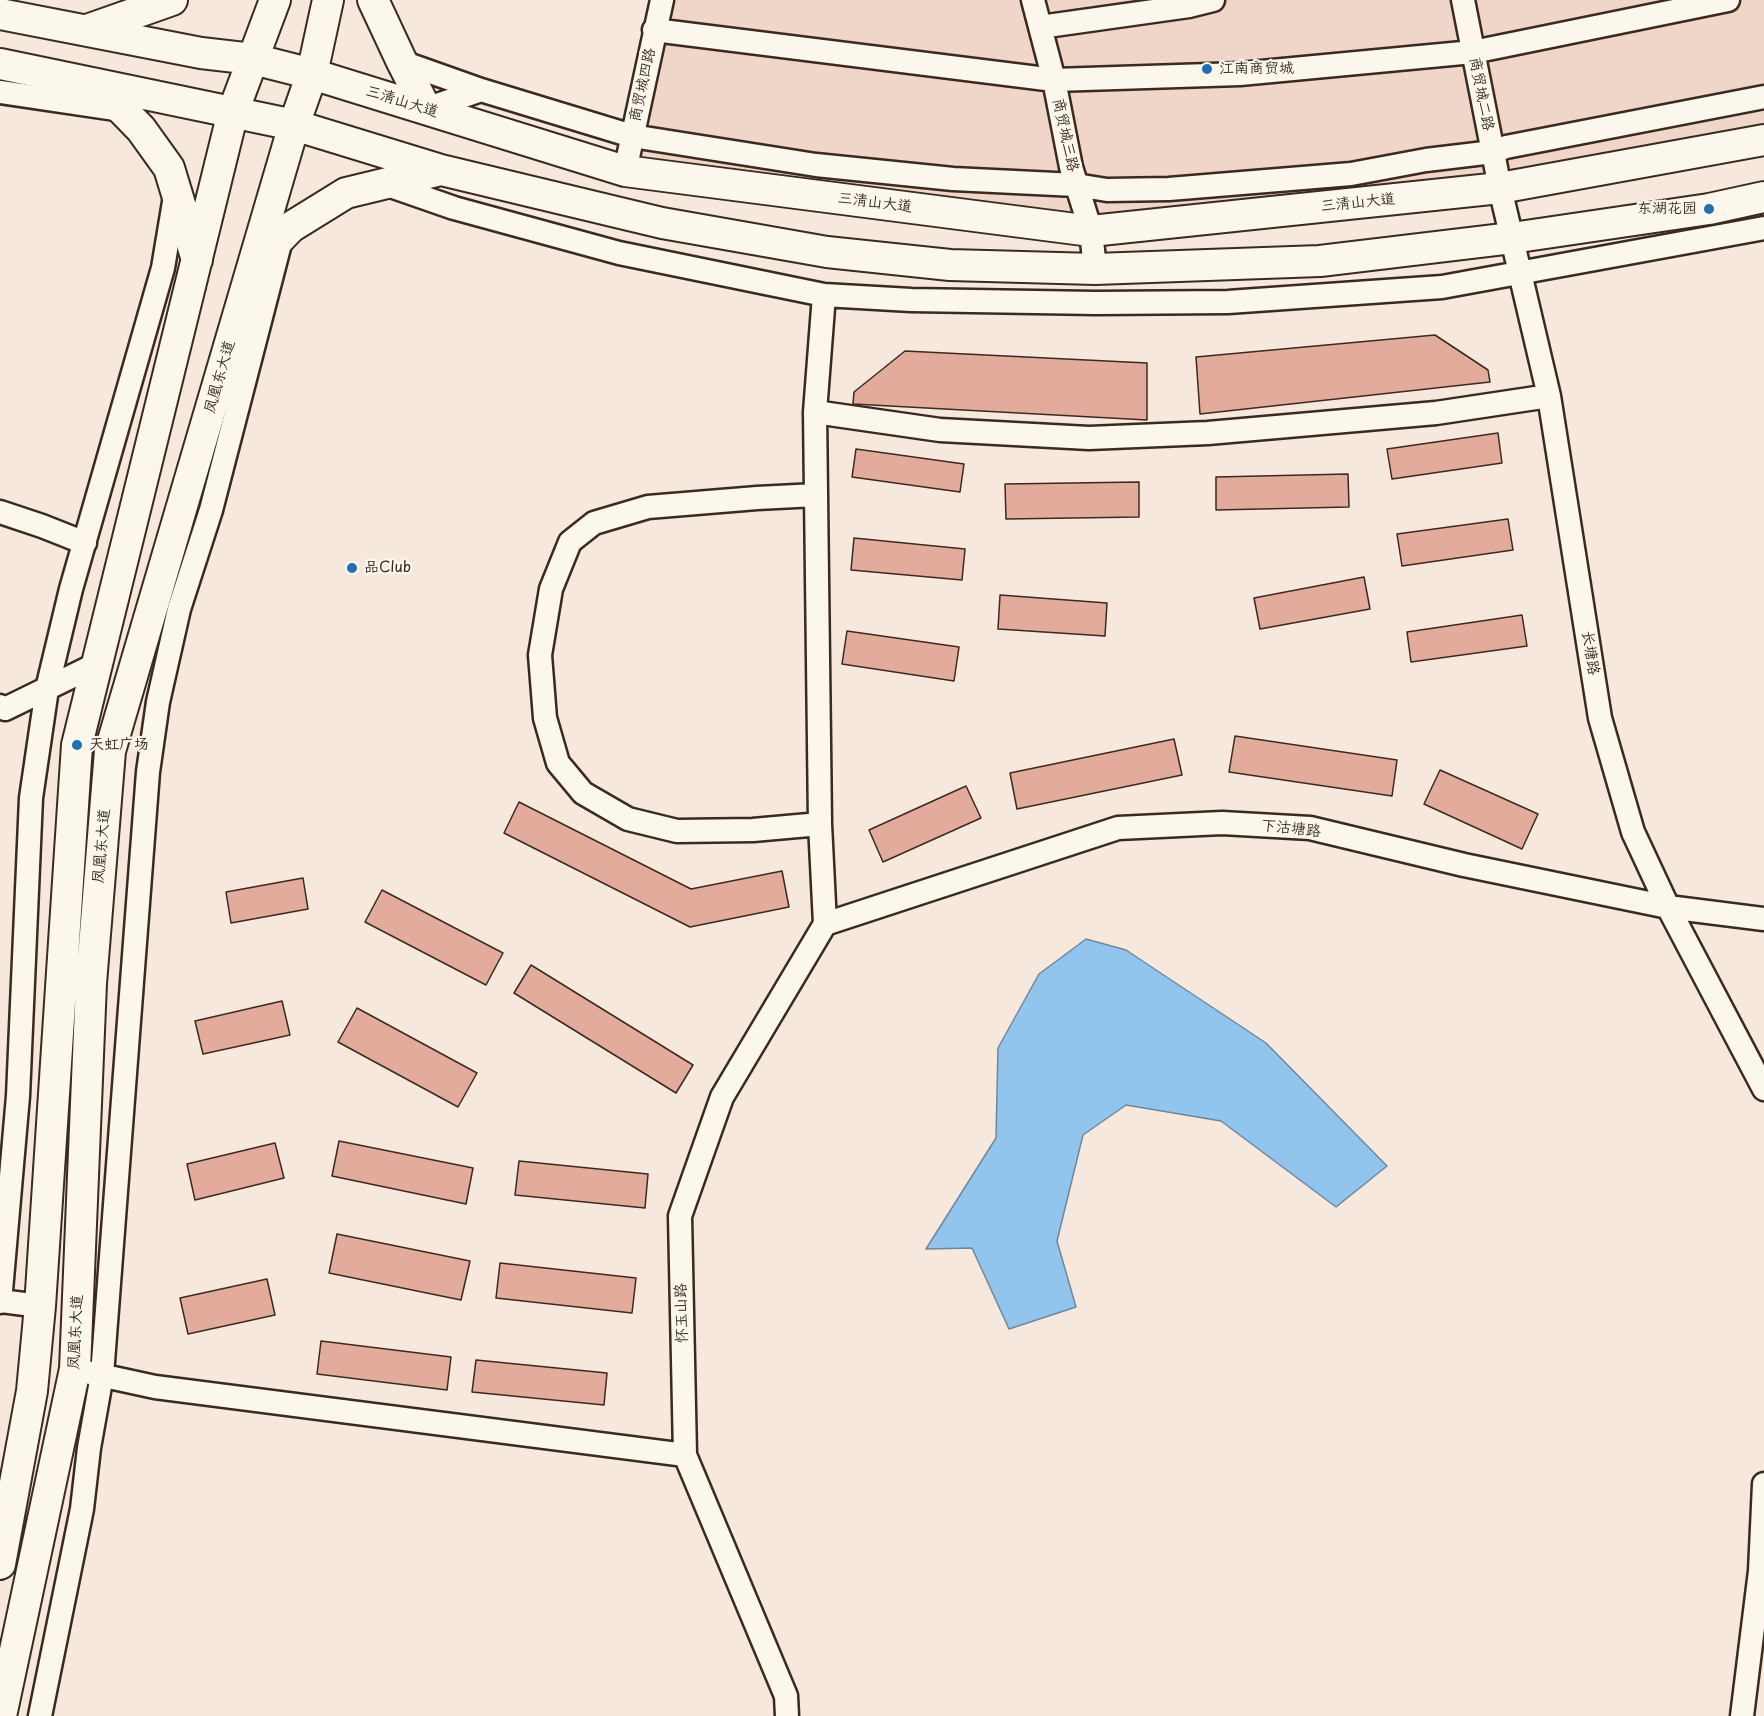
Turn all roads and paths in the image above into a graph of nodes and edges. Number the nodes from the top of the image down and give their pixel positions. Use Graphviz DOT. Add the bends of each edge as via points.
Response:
graph roads {
  1 [pos="275,0"];
  2 [pos="328,0"];
  3 [pos="373,0"];
  4 [pos="662,0"];
  5 [pos="1033,0"];
  6 [pos="1213,0"];
  7 [pos="1463,0"];
  8 [pos="1728,0"];
  9 [pos="153,2"];
  10 [pos="0,14"];
  11 [pos="1040,27"];
  12 [pos="654,30"];
  13 [pos="85,31"];
  14 [pos="1473,52"];
  15 [pos="253,59"];
  16 [pos="402,63"];
  17 [pos="0,64"];
  18 [pos="312,74"];
  19 [pos="1054,80"];
  20 [pos="97,84"];
  21 [pos="481,90"];
  22 [pos="0,92"];
  23 [pos="1764,97"];
  24 [pos="426,109"];
  25 [pos="122,110"];
  26 [pos="233,112"];
  27 [pos="294,125"];
  28 [pos="632,136"];
  29 [pos="1764,140"];
  30 [pos="1493,152"];
  31 [pos="441,170"];
  32 [pos="625,171"];
  33 [pos="385,184"];
  34 [pos="1076,185"];
  35 [pos="1500,188"];
  36 [pos="176,191"];
  37 [pos="1764,197"];
  38 [pos="1764,228"];
  39 [pos="1091,231"];
  40 [pos="282,236"];
  41 [pos="1512,237"];
  42 [pos="197,260"];
  43 [pos="252,267"];
  44 [pos="1095,269"];
  45 [pos="1521,273"];
  46 [pos="824,295"];
  47 [pos="1549,396"];
  48 [pos="814,412"];
  49 [pos="816,495"];
  50 [pos="0,512"];
  51 [pos="85,543"];
  52 [pos="98,664"];
  53 [pos="47,689"];
  54 [pos="0,706"];
  55 [pos="820,824"];
  56 [pos="1668,907"];
  57 [pos="1764,920"];
  58 [pos="825,924"];
  59 [pos="1764,1089"];
  60 [pos="0,1301"];
  61 [pos="40,1306"];
  62 [pos="88,1372"];
  63 [pos="685,1455"];
  64 [pos="1764,1484"];
  65 [pos="0,1564"];
  66 [pos="1762,1571"];
  67 [pos="1,1716"];
  68 [pos="40,1716"];
  69 [pos="787,1716"];
  70 [pos="1742,1716"];
  1 -- 15 [label="main road, 凤凰东大道"];
  2 -- 18 [label="main road, 凤凰东大道"];
  3 -- 16 [label="main road"];
  4 -- 12 [label="street, 商贸城四路"];
  5 -- 11 [label="street, 商贸城三路"];
  6 -- 11 [label="street"];
  7 -- 14 [label="street, 商贸城二路"];
  8 -- 14 [label="street"];
  9 -- 13 [label="main road"];
  10 -- 13 [label="main road, 三清山大道"];
  11 -- 19 [label="street, 商贸城三路"];
  12 -- 19 [label="street"];
  12 -- 28 [label="street, 商贸城四路"];
  13 -- 15 [label="main road, 三清山大道"];
  14 -- 19 [label="street" via="1240,74"];
  14 -- 30 [label="street, 商贸城二路"];
  15 -- 18 [label="main road, 三清山大道"];
  15 -- 26 [label="main road, 凤凰东大道"];
  16 -- 21 [label="street"];
  16 -- 24 [label="main road"];
  17 -- 20 [label="main road"];
  18 -- 24 [label="main road, 三清山大道"];
  18 -- 27 [label="main road, 凤凰东大道"];
  19 -- 34 [label="street, 商贸城三路"];
  20 -- 25 [label="main road"];
  20 -- 26 [label="main road"];
  21 -- 24 [label="street"];
  21 -- 28 [label="street"];
  22 -- 25 [label="street"];
  23 -- 30 [label="street"];
  24 -- 32 [label="main road, 三清山大道"];
  25 -- 36 [label="main road" via="169,168"];
  26 -- 27 [label="main road"];
  26 -- 42 [label="main road, 凤凰东大道"];
  27 -- 31 [label="main road"];
  27 -- 43 [label="main road, 凤凰东大道"];
  28 -- 32 [label="street, 商贸城四路"];
  28 -- 34 [label="street" via="816,165 953,179"];
  29 -- 35 [label="main road, 三清山大道"];
  30 -- 34 [label="street" via="1351,174 1169,189 1107,190"];
  30 -- 35 [label="street, 商贸城二路"];
  31 -- 33 [label="main road"];
  31 -- 44 [label="main road" via="662,223 827,252 950,265"];
  32 -- 39 [label="main road, 三清山大道"];
  33 -- 40 [label="main road" via="346,193"];
  33 -- 46 [label="street" via="454,208 619,253"];
  34 -- 39 [label="street, 商贸城三路"];
  35 -- 39 [label="main road, 三清山大道"];
  35 -- 41 [label="street, 长塘路"];
  36 -- 42 [label="main road"];
  36 -- 51 [label="street" via="163,268"];
  37 -- 41 [label="main road" via="1709,209"];
  38 -- 45 [label="street"];
  39 -- 44 [label="street, 商贸城三路"];
  40 -- 43 [label="main road"];
  40 -- 62 [label="street" via="211,510 179,609 159,702 148,772"];
  41 -- 44 [label="main road" via="1320,261"];
  41 -- 45 [label="street, 长塘路"];
  42 -- 52 [label="main road, 凤凰东大道"];
  43 -- 62 [label="main road, 凤凰东大道" via="110,751 91,983"];
  45 -- 46 [label="street" via="1442,287 1228,302 1084,303"];
  45 -- 47 [label="street, 长塘路"];
  46 -- 48 [label="street"];
  47 -- 48 [label="street" via="1436,413 1208,433 1089,438 940,430"];
  47 -- 56 [label="street, 长塘路" via="1600,718 1634,832"];
  48 -- 49 [label="street"];
  49 -- 55 [label="street"];
  49 -- 55 [label="street" via="648,507 594,523 570,542 551,589 540,655 545,718 558,763 583,793 628,819 677,831"];
  50 -- 51 [label="street"];
  51 -- 53 [label="street"];
  52 -- 53 [label="street"];
  52 -- 61 [label="main road, 凤凰东大道" via="77,746"];
  53 -- 54 [label="street" via="5,709"];
  53 -- 60 [label="street" via="31,798 18,1096"];
  55 -- 58 [label="street"];
  56 -- 57 [label="street, 下沽塘路"];
  56 -- 58 [label="street, 下沽塘路" via="1310,828 1222,823 1118,828"];
  56 -- 59 [label="street, 长塘路"];
  58 -- 63 [label="street, 怀玉山路" via="722,1097 680,1216"];
  60 -- 61 [label="street"];
  61 -- 65 [label="main road, 凤凰东大道" via="32,1391"];
  62 -- 63 [label="street" via="155,1387"];
  62 -- 67 [label="main road, 凤凰东大道"];
  62 -- 68 [label="street" via="89,1448 82,1509"];
  63 -- 69 [label="street, 怀玉山路" via="786,1696"];
  64 -- 66 [label="street"];
  66 -- 70 [label="street"];
}
